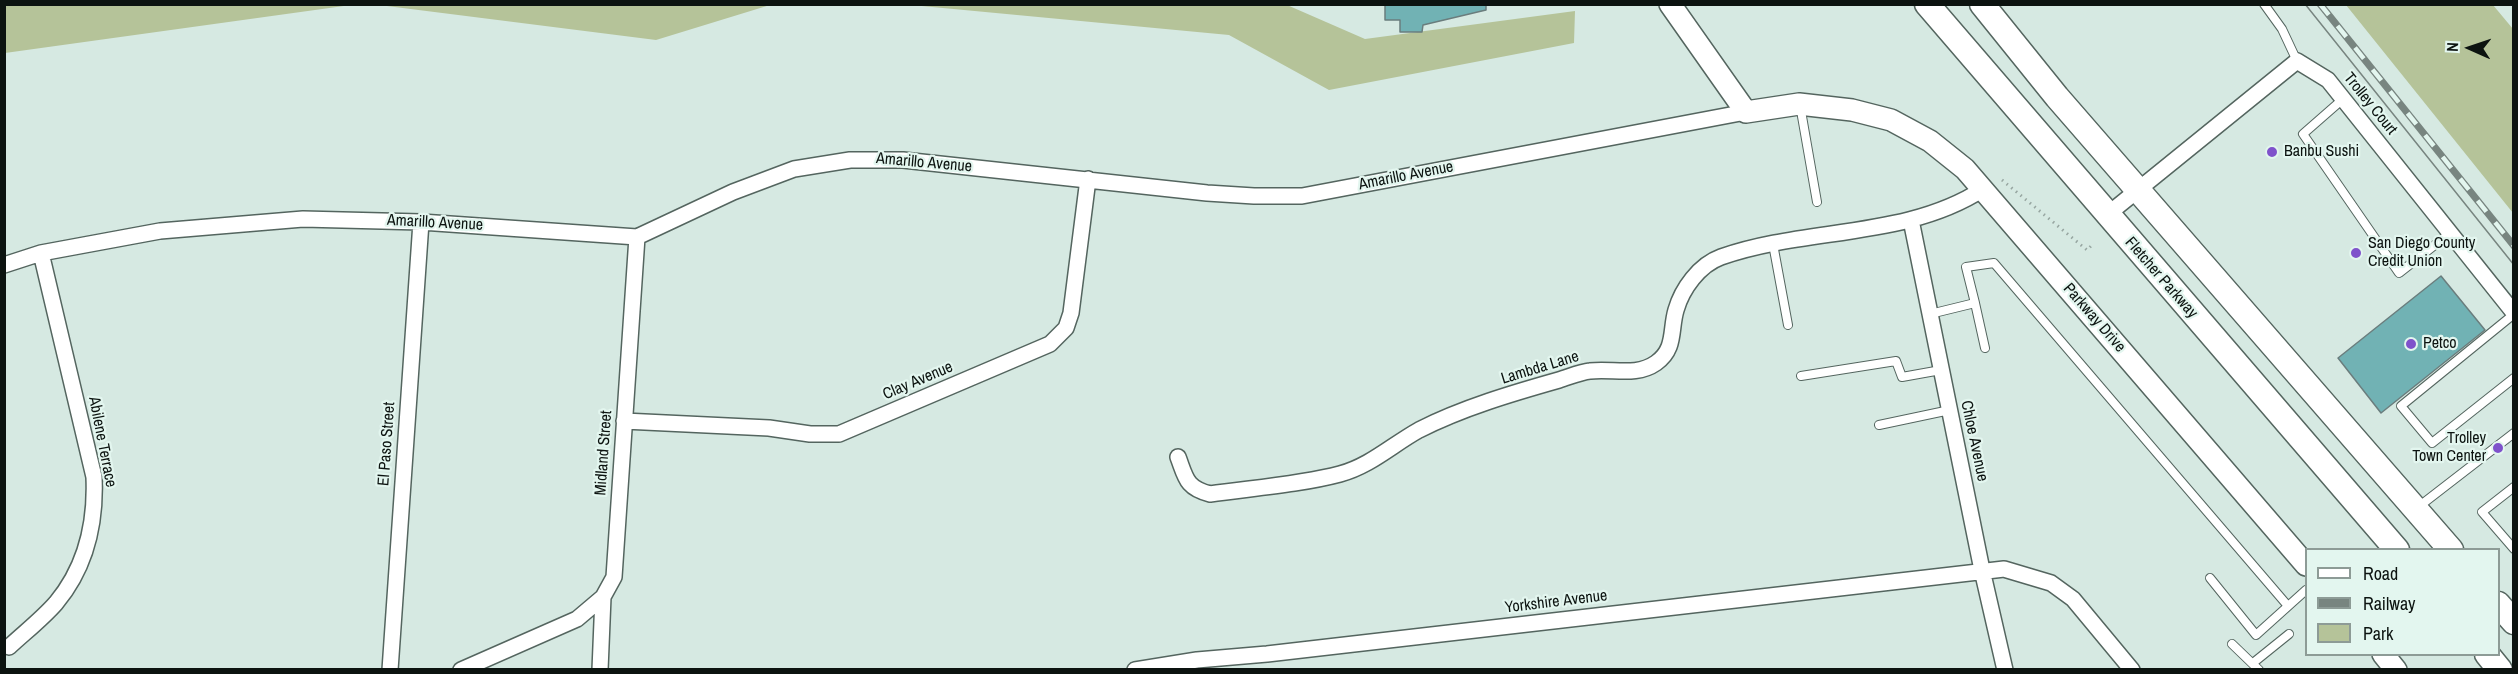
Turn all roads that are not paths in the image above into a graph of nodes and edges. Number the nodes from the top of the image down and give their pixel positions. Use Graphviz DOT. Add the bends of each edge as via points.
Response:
graph roads {
  1 [pos="1670,4"];
  2 [pos="1927,4"];
  3 [pos="1982,4"];
  4 [pos="2264,4"];
  5 [pos="2297,62"];
  6 [pos="2343,99"];
  7 [pos="1800,104"];
  8 [pos="1852,110"];
  9 [pos="1746,112"];
  10 [pos="1088,179"];
  11 [pos="1990,183"];
  12 [pos="2139,189"];
  13 [pos="1817,202"];
  14 [pos="2107,216"];
  15 [pos="1911,220"];
  16 [pos="421,222"];
  17 [pos="2450,233"];
  18 [pos="637,237"];
  19 [pos="1773,244"];
  20 [pos="41,253"];
  21 [pos="4,265"];
  22 [pos="1975,303"];
  23 [pos="2514,314"];
  24 [pos="1930,315"];
  25 [pos="1788,325"];
  26 [pos="1985,348"];
  27 [pos="1941,370"];
  28 [pos="1802,376"];
  29 [pos="2514,378"];
  30 [pos="1950,410"];
  31 [pos="624,421"];
  32 [pos="1879,425"];
  33 [pos="2514,433"];
  34 [pos="1178,457"];
  35 [pos="2514,487"];
  36 [pos="2416,509"];
  37 [pos="2396,548"];
  38 [pos="2450,548"];
  39 [pos="2514,549"];
  40 [pos="2305,563"];
  41 [pos="1982,570"];
  42 [pos="2210,578"];
  43 [pos="2305,592"];
  44 [pos="603,597"];
  45 [pos="2500,605"];
  46 [pos="2288,606"];
  47 [pos="2514,622"];
  48 [pos="2289,634"];
  49 [pos="2232,644"];
  50 [pos="9,647"];
  51 [pos="2385,656"];
  52 [pos="2489,656"];
  53 [pos="1268,662"];
  54 [pos="2256,666"];
  55 [pos="390,669"];
  56 [pos="460,669"];
  57 [pos="600,669"];
  58 [pos="1135,669"];
  59 [pos="2005,669"];
  60 [pos="2132,669"];
  61 [pos="2396,669"];
  62 [pos="2500,669"];
  1 -- 9 [label="street"];
  2 -- 14 [label="main road, Fletcher Parkway"];
  3 -- 12 [label="main road"];
  4 -- 5 [label="lane" via="2282,28"];
  5 -- 6 [label="street, Trolley Court" via="2328,80"];
  5 -- 12 [label="street"];
  6 -- 17 [label="street, Trolley Court"];
  6 -- 17 [label="lane" via="2303,134 2399,273"];
  7 -- 8 [label="street, Amarillo Avenue"];
  7 -- 9 [label="street, Amarillo Avenue"];
  7 -- 13 [label="lane"];
  8 -- 11 [label="street, Parkway Drive" via="1891,120 1930,141"];
  9 -- 10 [label="street, Amarillo Avenue" via="1302,195 1217,194"];
  10 -- 18 [label="street, Amarillo Avenue" via="903,160 841,161 794,169 766,179"];
  10 -- 31 [label="street, Clay Avenue" via="1071,313 1066,328 1050,344 839,434"];
  11 -- 15 [label="street, Lambda Lane" via="1966,200"];
  11 -- 40 [label="street, Parkway Drive"];
  12 -- 14 [label="street"];
  12 -- 36 [label="main road"];
  14 -- 37 [label="main road, Fletcher Parkway"];
  15 -- 19 [label="street, Lambda Lane"];
  15 -- 24 [label="street, Chloe Avenue"];
  16 -- 18 [label="street, Amarillo Avenue"];
  16 -- 20 [label="street, Amarillo Avenue" via="326,219 195,227"];
  16 -- 55 [label="street, El Paso Street"];
  17 -- 23 [label="street, Trolley Court"];
  18 -- 31 [label="street, Midland Street"];
  19 -- 25 [label="lane"];
  19 -- 34 [label="street, Lambda Lane" via="1720,257 1697,274 1676,310 1668,350 1648,368 1590,371 1537,386 1417,431 1374,460 1340,474 1210,494 1188,484"];
  20 -- 21 [label="street, Amarillo Avenue"];
  20 -- 50 [label="street, Abilene Terrace" via="94,477 95,498 89,540 75,576 55,604"];
  22 -- 24 [label="lane"];
  22 -- 26 [label="lane"];
  22 -- 46 [label="lane" via="1966,267 1994,263"];
  23 -- 29 [label="lane" via="2401,406 2432,443"];
  24 -- 27 [label="street, Chloe Avenue"];
  27 -- 28 [label="lane" via="1902,377 1896,361"];
  27 -- 30 [label="street, Chloe Avenue"];
  30 -- 32 [label="lane"];
  30 -- 41 [label="street, Chloe Avenue"];
  31 -- 44 [label="street, Midland Street" via="614,577"];
  33 -- 36 [label="lane"];
  35 -- 39 [label="lane" via="2482,512"];
  36 -- 38 [label="main road"];
  41 -- 53 [label="street, Yorkshire Avenue"];
  41 -- 59 [label="street, Chloe Avenue"];
  41 -- 60 [label="street, Yorkshire Avenue" via="2004,569 2050,583 2073,599"];
  42 -- 46 [label="lane" via="2256,635"];
  43 -- 46 [label="lane"];
  44 -- 56 [label="street" via="577,619"];
  44 -- 57 [label="street, Midland Street"];
  45 -- 47 [label="main road"];
  48 -- 54 [label="lane"];
  49 -- 54 [label="lane"];
  51 -- 61 [label="street"];
  52 -- 62 [label="main road"];
  53 -- 58 [label="street, Yorkshire Avenue" via="1197,660"];
}
